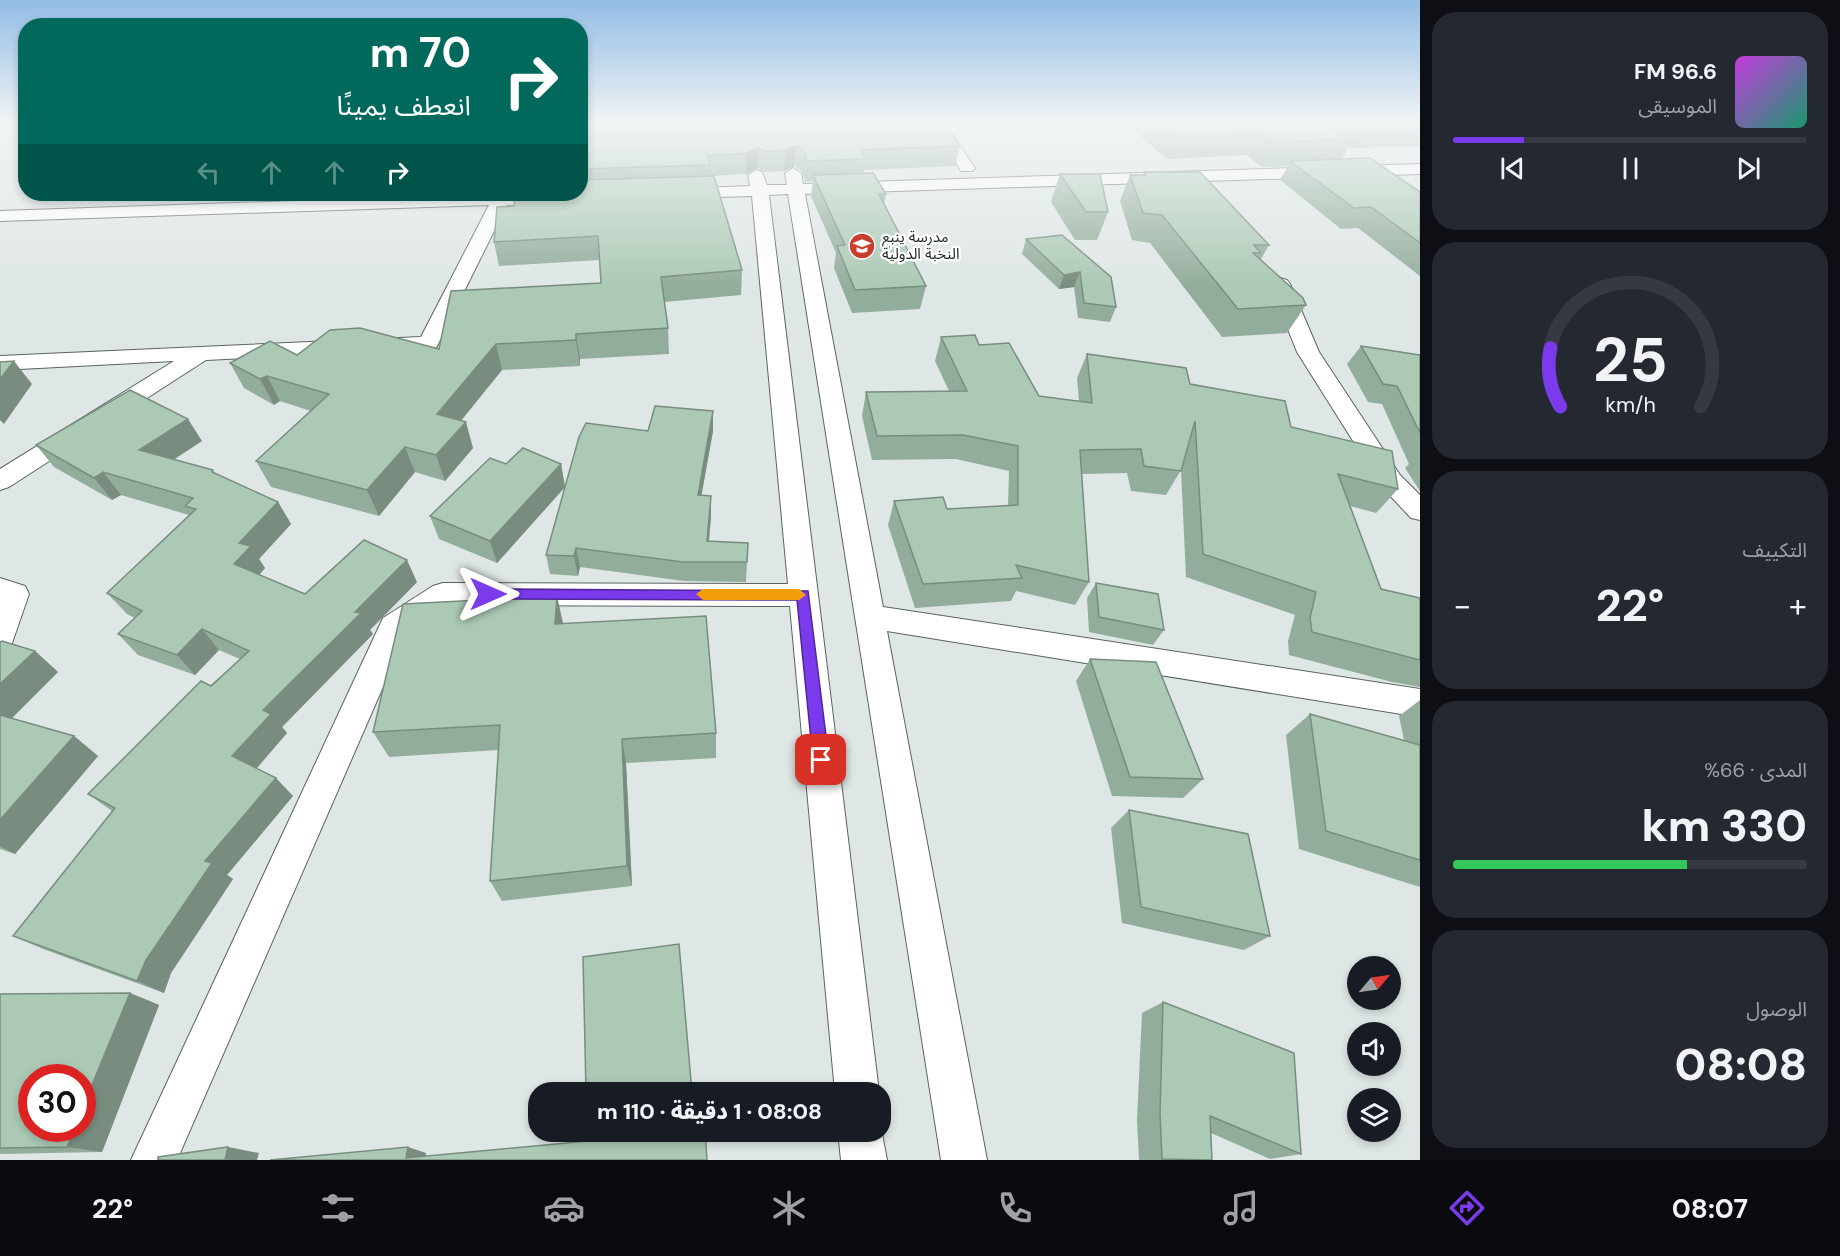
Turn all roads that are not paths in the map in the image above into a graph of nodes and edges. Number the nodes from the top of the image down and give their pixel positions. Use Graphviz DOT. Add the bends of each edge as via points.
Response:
graph roads {
  1 [pos="690,178"];
  2 [pos="833,178"];
  3 [pos="1072,178"];
  4 [pos="1183,178"];
  5 [pos="1394,178"];
  6 [pos="795,181"];
  7 [pos="758,183"];
  8 [pos="1398,184"];
  9 [pos="666,194"];
  10 [pos="1197,194"];
  11 [pos="442,201"];
  12 [pos="500,201"];
  13 [pos="0,216"];
  14 [pos="1267,270"];
  15 [pos="201,354"];
  16 [pos="0,363"];
  17 [pos="0,482"];
  18 [pos="1420,511"];
  19 [pos="0,589"];
  20 [pos="803,595"];
  21 [pos="871,617"];
  22 [pos="0,637"];
  23 [pos="1420,703"];
  24 [pos="856,1082"];
  25 [pos="862,1142"];
  26 [pos="153,1160"];
  27 [pos="864,1160"];
  28 [pos="964,1160"];
  1 -- 7 [label="street"];
  2 -- 6 [label="street"];
  3 -- 6 [label="street"];
  4 -- 10 [label="street"];
  5 -- 8 [label="street"];
  6 -- 7 [label="street"];
  6 -- 21 [label="street"];
  7 -- 9 [label="street"];
  7 -- 20 [label="street"];
  11 -- 13 [label="street"];
  12 -- 15 [label="street" via="428,343"];
  14 -- 18 [label="street" via="1282,286 1308,352 1390,481"];
  15 -- 16 [label="street"];
  15 -- 17 [label="street"];
  19 -- 22 [label="street" via="15,594"];
  20 -- 24 [label="street"];
  20 -- 26 [label="street" via="443,594 394,626"];
  21 -- 23 [label="street"];
  21 -- 28 [label="street"];
  25 -- 27 [label="street"];
}
